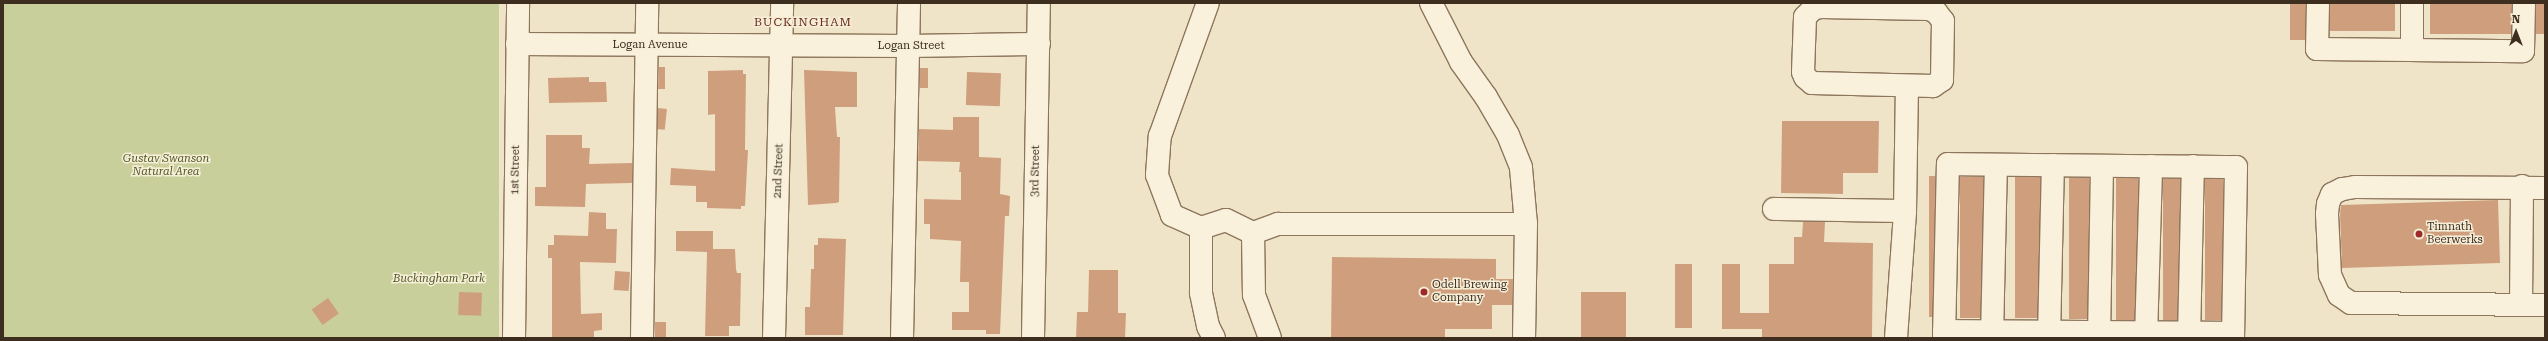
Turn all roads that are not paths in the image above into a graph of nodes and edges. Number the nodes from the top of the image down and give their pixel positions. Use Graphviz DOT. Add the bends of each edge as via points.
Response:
graph roads {
  1 [pos="518,3"];
  2 [pos="646,3"];
  3 [pos="782,3"];
  4 [pos="909,3"];
  5 [pos="1039,3"];
  6 [pos="1208,3"];
  7 [pos="1431,3"];
  8 [pos="2318,3"];
  9 [pos="2412,3"];
  10 [pos="2524,3"];
  11 [pos="517,44"];
  12 [pos="1039,44"];
  13 [pos="646,45"];
  14 [pos="782,46"];
  15 [pos="908,46"];
  16 [pos="2412,50"];
  17 [pos="1907,86"];
  18 [pos="1996,165"];
  19 [pos="2053,165"];
  20 [pos="2102,166"];
  21 [pos="2151,166"];
  22 [pos="2193,166"];
  23 [pos="2522,186"];
  24 [pos="2545,188"];
  25 [pos="1774,209"];
  26 [pos="1906,211"];
  27 [pos="1526,224"];
  28 [pos="1201,228"];
  29 [pos="1253,233"];
  30 [pos="2521,305"];
  31 [pos="2545,305"];
  32 [pos="1944,335"];
  33 [pos="1992,335"];
  34 [pos="2049,335"];
  35 [pos="2099,335"];
  36 [pos="2146,335"];
  37 [pos="2189,335"];
  38 [pos="2233,336"];
  39 [pos="514,338"];
  40 [pos="642,338"];
  41 [pos="774,338"];
  42 [pos="902,338"];
  43 [pos="1033,338"];
  44 [pos="1214,338"];
  45 [pos="1270,338"];
  46 [pos="1524,338"];
  47 [pos="1896,338"];
  1 -- 11 [label="street, 1st Street"];
  2 -- 13 [label="street"];
  3 -- 14 [label="street, 2nd Street"];
  4 -- 15 [label="street"];
  5 -- 12 [label="street, 3rd Street"];
  6 -- 28 [label="street" via="1160,136 1157,175 1172,215"];
  7 -- 27 [label="street" via="1461,62 1508,134 1521,168"];
  8 -- 16 [label="street" via="2317,49"];
  9 -- 16 [label="street"];
  10 -- 16 [label="street" via="2524,51"];
  11 -- 13 [label="street, Logan Avenue"];
  11 -- 39 [label="street, 1st Street"];
  12 -- 15 [label="street, Logan Street"];
  12 -- 43 [label="street, 3rd Street"];
  13 -- 14 [label="street, Logan Avenue"];
  13 -- 40 [label="street"];
  14 -- 15 [label="street, Logan Street"];
  14 -- 41 [label="street, 2nd Street"];
  15 -- 42 [label="street"];
  17 -- 17 [label="street" via="1812,83 1803,72 1805,17 1814,8 1821,7 1929,9 1936,12 1943,22 1942,80 1933,86"];
  17 -- 26 [label="street"];
  18 -- 19 [label="street"];
  18 -- 32 [label="street" via="1948,164"];
  18 -- 33 [label="street"];
  19 -- 20 [label="street"];
  19 -- 34 [label="street"];
  20 -- 21 [label="street"];
  20 -- 35 [label="street"];
  21 -- 22 [label="street"];
  21 -- 36 [label="street"];
  22 -- 37 [label="street"];
  22 -- 38 [label="street" via="2236,167"];
  23 -- 24 [label="street"];
  23 -- 30 [label="street"];
  23 -- 30 [label="street" via="2355,187 2332,194 2327,214 2330,275 2334,286 2345,301 2351,304"];
  25 -- 26 [label="street"];
  26 -- 47 [label="street"];
  27 -- 29 [label="street" via="1278,224"];
  27 -- 46 [label="street"];
  28 -- 29 [label="street" via="1226,220"];
  28 -- 44 [label="street" via="1201,293 1208,326"];
  29 -- 45 [label="street" via="1254,295"];
  30 -- 31 [label="street"];
  32 -- 33 [label="street"];
  33 -- 34 [label="street"];
  34 -- 35 [label="street"];
  35 -- 36 [label="street"];
  36 -- 37 [label="street"];
  37 -- 38 [label="street"];
}
